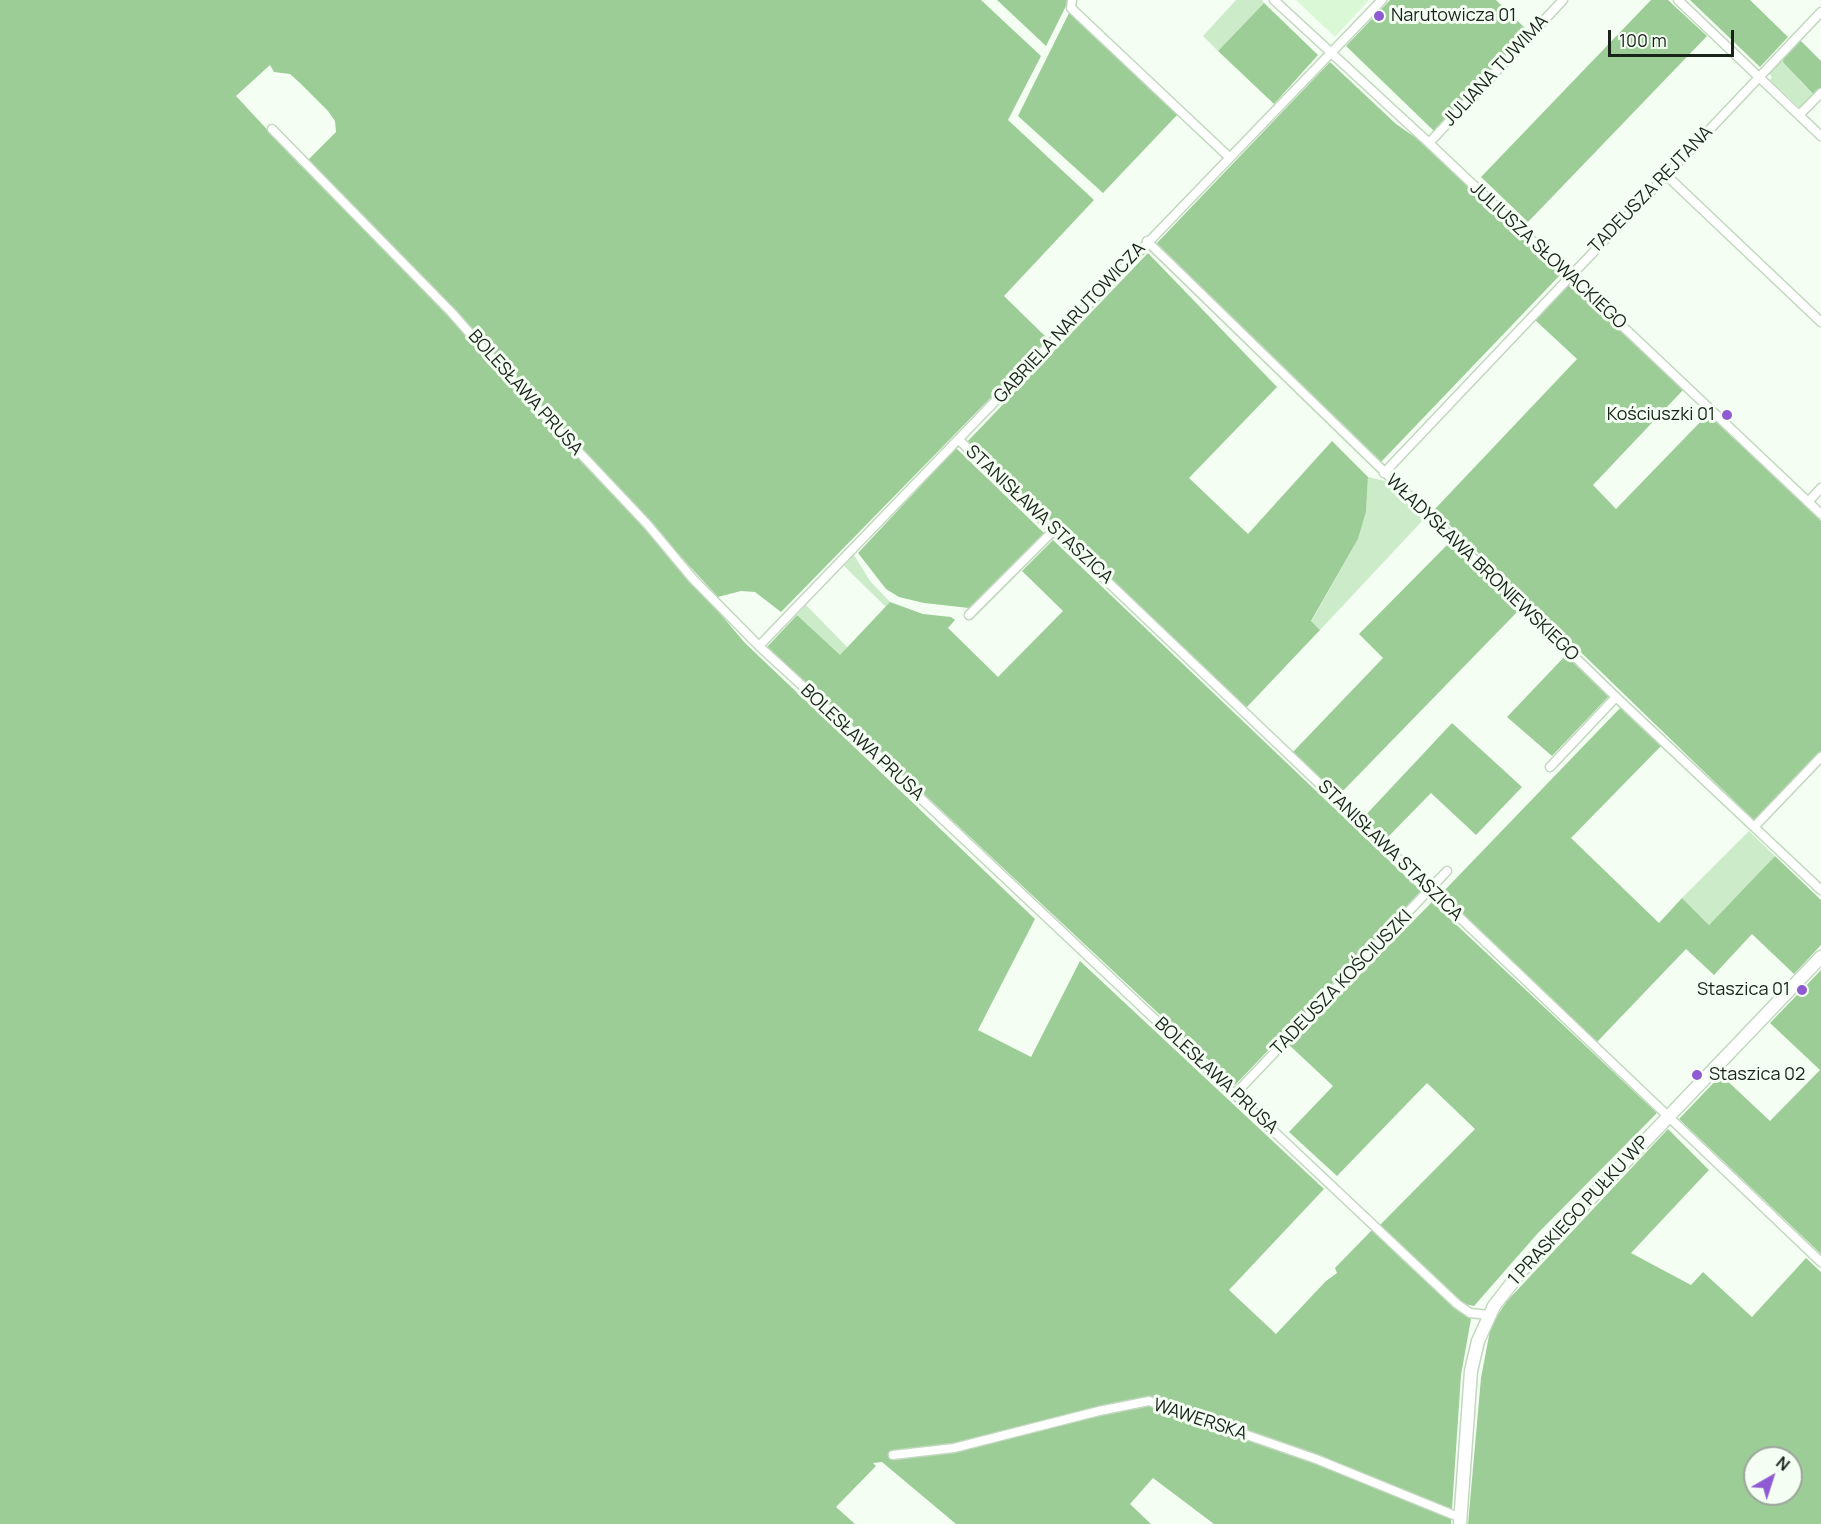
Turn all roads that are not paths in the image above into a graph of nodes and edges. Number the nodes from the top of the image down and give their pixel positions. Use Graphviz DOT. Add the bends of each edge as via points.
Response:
graph roads {
  1 [pos="1274,0"];
  2 [pos="1382,0"];
  3 [pos="1563,0"];
  4 [pos="1678,0"];
  5 [pos="1072,4"];
  6 [pos="1821,12"];
  7 [pos="1331,55"];
  8 [pos="1758,77"];
  9 [pos="1821,93"];
  10 [pos="1799,115"];
  11 [pos="272,129"];
  12 [pos="1821,136"];
  13 [pos="1429,143"];
  14 [pos="1229,157"];
  15 [pos="1666,175"];
  16 [pos="1147,241"];
  17 [pos="1569,275"];
  18 [pos="1821,322"];
  19 [pos="959,440"];
  20 [pos="1384,473"];
  21 [pos="1821,488"];
  22 [pos="1808,502"];
  23 [pos="1821,514"];
  24 [pos="1054,530"];
  25 [pos="969,615"];
  26 [pos="759,646"];
  27 [pos="1616,697"];
  28 [pos="1821,757"];
  29 [pos="1550,767"];
  30 [pos="1755,826"];
  31 [pos="1447,872"];
  32 [pos="1821,890"];
  33 [pos="1431,891"];
  34 [pos="1821,957"];
  35 [pos="1236,1093"];
  36 [pos="1667,1117"];
  37 [pos="1821,1262"];
  38 [pos="1489,1315"];
  39 [pos="893,1455"];
  40 [pos="1460,1521"];
  1 -- 7 [label="street, JULIUSZA SŁOWACKIEGO"];
  2 -- 7 [label="street, GABRIELA NARUTOWICZA"];
  3 -- 13 [label="street, JULIANA TUWIMA"];
  4 -- 8 [label="street"];
  5 -- 14 [label="street"];
  6 -- 8 [label="street, TADEUSZA REJTANA"];
  7 -- 13 [label="street, JULIUSZA SŁOWACKIEGO"];
  7 -- 14 [label="street, GABRIELA NARUTOWICZA"];
  8 -- 10 [label="street"];
  8 -- 15 [label="street, TADEUSZA REJTANA"];
  9 -- 10 [label="street"];
  10 -- 12 [label="street"];
  11 -- 26 [label="street, BOLESŁAWA PRUSA" via="452,313 693,579"];
  13 -- 17 [label="street, JULIUSZA SŁOWACKIEGO"];
  14 -- 16 [label="street, GABRIELA NARUTOWICZA"];
  15 -- 17 [label="street, TADEUSZA REJTANA"];
  15 -- 18 [label="street"];
  16 -- 19 [label="street, GABRIELA NARUTOWICZA"];
  16 -- 20 [label="street, WŁADYSŁAWA BRONIEWSKIEGO"];
  17 -- 20 [label="street, TADEUSZA REJTANA"];
  17 -- 22 [label="street, JULIUSZA SŁOWACKIEGO"];
  19 -- 24 [label="street, STANISŁAWA STASZICA"];
  19 -- 26 [label="street, GABRIELA NARUTOWICZA"];
  20 -- 27 [label="street, WŁADYSŁAWA BRONIEWSKIEGO"];
  21 -- 22 [label="street"];
  22 -- 23 [label="street, JULIUSZA SŁOWACKIEGO"];
  24 -- 25 [label="street"];
  24 -- 33 [label="street, STANISŁAWA STASZICA"];
  26 -- 35 [label="street, BOLESŁAWA PRUSA"];
  27 -- 29 [label="street"];
  27 -- 30 [label="street, WŁADYSŁAWA BRONIEWSKIEGO"];
  28 -- 30 [label="street"];
  30 -- 32 [label="street, WŁADYSŁAWA BRONIEWSKIEGO"];
  31 -- 33 [label="street, TADEUSZA KOŚCIUSZKI"];
  33 -- 35 [label="street, TADEUSZA KOŚCIUSZKI"];
  33 -- 36 [label="street, STANISŁAWA STASZICA"];
  34 -- 36 [label="street, 1 PRASKIEGO PUŁKU WP"];
  35 -- 38 [label="street, BOLESŁAWA PRUSA" via="1457,1304 1470,1312"];
  36 -- 37 [label="street, STANISŁAWA STASZICA"];
  36 -- 38 [label="street, 1 PRASKIEGO PUŁKU WP" via="1522,1270"];
  38 -- 40 [label="street, 1 PRASKIEGO PUŁKU WP" via="1471,1371"];
  39 -- 40 [label="street, WAWERSKA" via="954,1448 1149,1401 1316,1459"];
}
